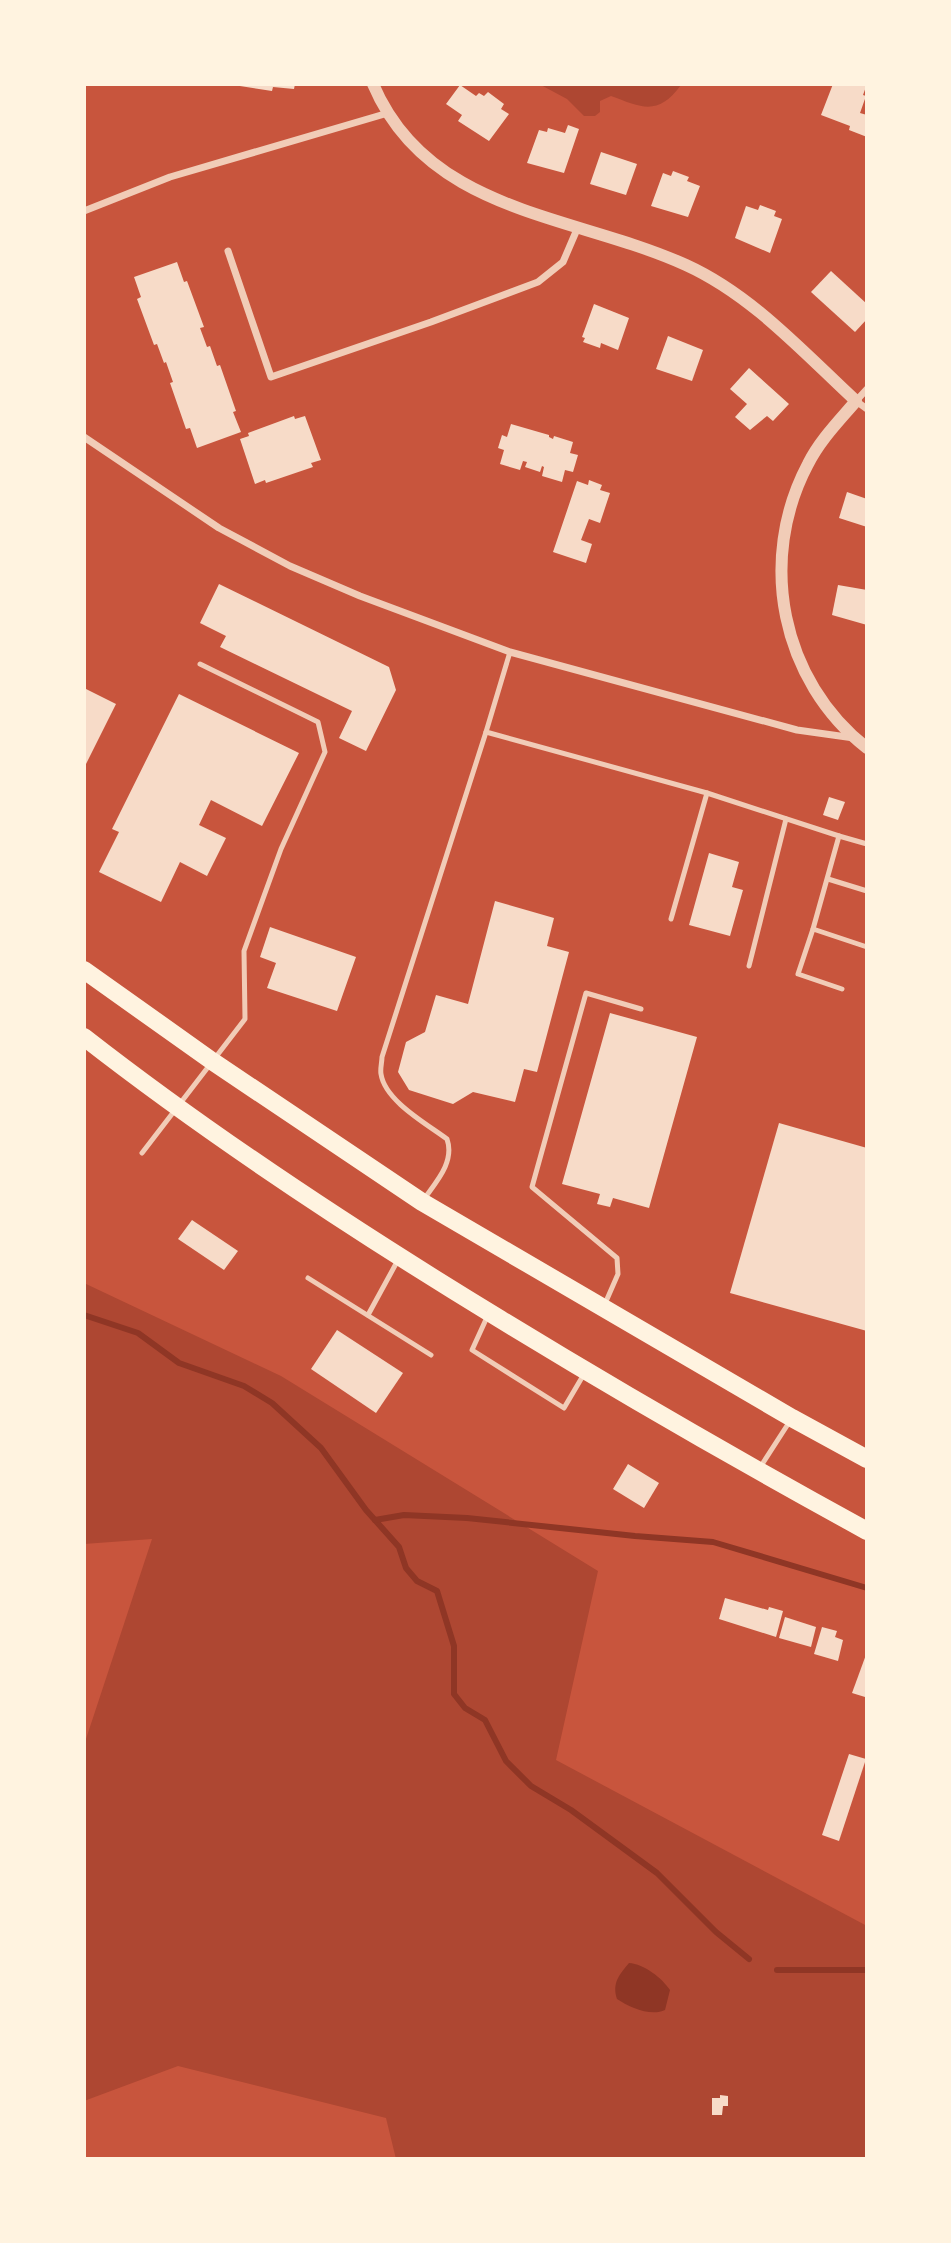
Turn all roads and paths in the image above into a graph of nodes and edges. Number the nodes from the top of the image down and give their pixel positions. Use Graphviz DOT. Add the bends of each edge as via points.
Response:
graph roads {
  1 [pos="373,84"];
  2 [pos="388,113"];
  3 [pos="84,211"];
  4 [pos="578,227"];
  5 [pos="228,251"];
  6 [pos="867,389"];
  7 [pos="856,401"];
  8 [pos="867,409"];
  9 [pos="84,437"];
  10 [pos="510,652"];
  11 [pos="200,664"];
  12 [pos="486,732"];
  13 [pos="855,738"];
  14 [pos="867,748"];
  15 [pos="707,793"];
  16 [pos="786,819"];
  17 [pos="839,836"];
  18 [pos="867,844"];
  19 [pos="828,879"];
  20 [pos="867,891"];
  21 [pos="671,919"];
  22 [pos="813,928"];
  23 [pos="867,947"];
  24 [pos="749,966"];
  25 [pos="84,970"];
  26 [pos="842,989"];
  27 [pos="641,1009"];
  28 [pos="84,1037"];
  29 [pos="212,1061"];
  30 [pos="177,1107"];
  31 [pos="142,1153"];
  32 [pos="422,1202"];
  33 [pos="400,1258"];
  34 [pos="308,1278"];
  35 [pos="603,1308"];
  36 [pos="490,1313"];
  37 [pos="368,1315"];
  38 [pos="431,1355"];
  39 [pos="586,1371"];
  40 [pos="792,1418"];
  41 [pos="867,1458"];
  42 [pos="757,1471"];
  43 [pos="867,1531"];
  1 -- 2 [label="street"];
  2 -- 3 [label="street" via="170,177"];
  2 -- 4 [label="street" via="443,172 518,208"];
  4 -- 5 [label="street" via="563,262 538,282 271,377"];
  4 -- 7 [label="street" via="685,264 719,283 744,299"];
  6 -- 7 [label="street"];
  7 -- 8 [label="street"];
  7 -- 13 [label="street" via="826,435 794,496 787,519 781,588 795,654 832,715"];
  9 -- 10 [label="street" via="219,528 290,566"];
  10 -- 12 [label="lane"];
  10 -- 13 [label="street" via="797,730"];
  11 -- 29 [label="lane" via="318,722 324,752 243,951 244,1019"];
  12 -- 15 [label="lane"];
  12 -- 32 [label="lane" via="382,1057 381,1074 394,1099 447,1139 451,1149"];
  13 -- 14 [label="street"];
  15 -- 16 [label="lane"];
  15 -- 21 [label="lane"];
  16 -- 17 [label="lane"];
  16 -- 24 [label="lane"];
  17 -- 18 [label="lane"];
  17 -- 19 [label="lane"];
  19 -- 20 [label="lane"];
  19 -- 22 [label="lane"];
  22 -- 23 [label="lane"];
  22 -- 26 [label="lane" via="798,974"];
  25 -- 29 [label="main road"];
  27 -- 35 [label="lane" via="586,993 532,1187 617,1258 618,1273"];
  28 -- 30 [label="main road"];
  29 -- 30 [label="lane"];
  29 -- 32 [label="main road"];
  30 -- 31 [label="lane"];
  30 -- 33 [label="main road"];
  32 -- 35 [label="main road"];
  33 -- 36 [label="main road"];
  33 -- 37 [label="lane"];
  34 -- 37 [label="lane"];
  35 -- 40 [label="main road"];
  36 -- 39 [label="main road"];
  36 -- 39 [label="lane" via="472,1350 564,1408"];
  37 -- 38 [label="lane"];
  39 -- 42 [label="main road"];
  40 -- 41 [label="main road"];
  40 -- 42 [label="lane"];
  42 -- 43 [label="main road"];
}
